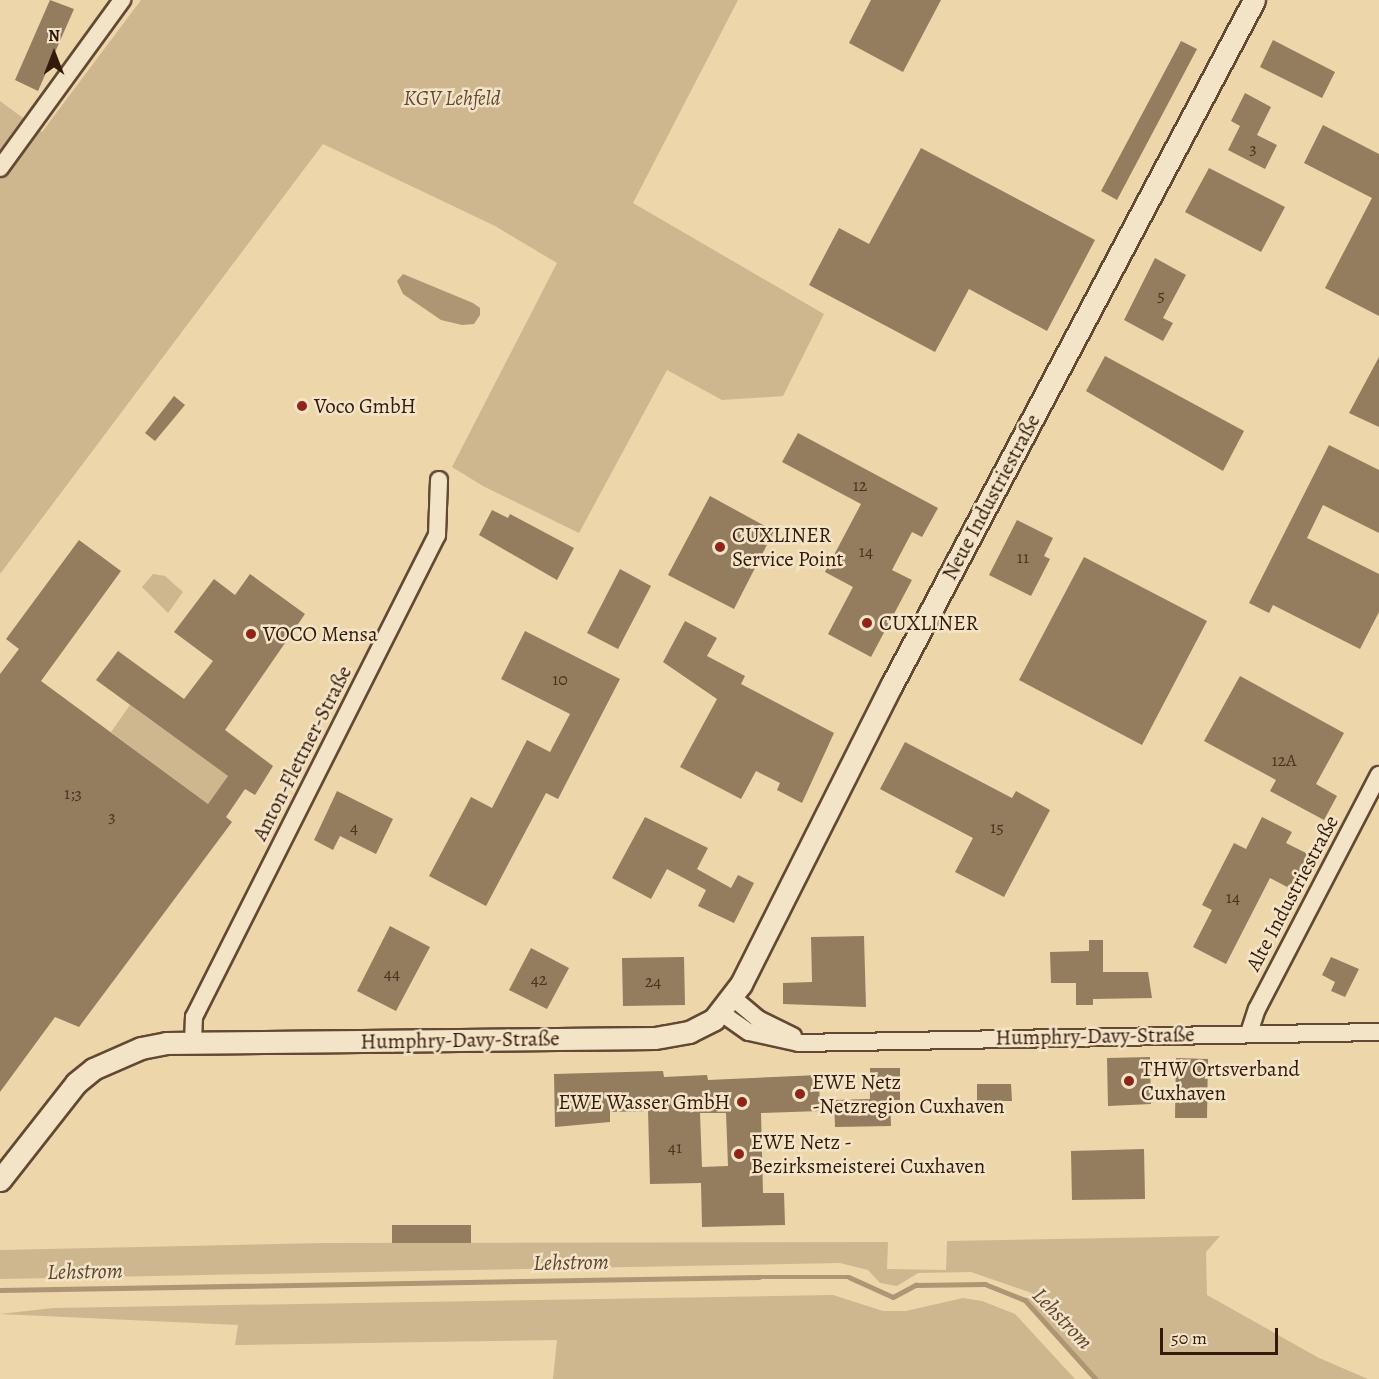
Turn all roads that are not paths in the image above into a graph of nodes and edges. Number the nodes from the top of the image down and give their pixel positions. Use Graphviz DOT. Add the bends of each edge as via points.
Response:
graph roads {
  1 [pos="1254,0"];
  2 [pos="114,3"];
  3 [pos="0,168"];
  4 [pos="439,480"];
  5 [pos="1379,775"];
  6 [pos="726,1005"];
  7 [pos="1379,1032"];
  8 [pos="1249,1033"];
  9 [pos="193,1044"];
  10 [pos="0,1180"];
  1 -- 6 [label="street, Neue Industriestraße"];
  2 -- 3 [label="street"];
  4 -- 9 [label="street, Anton-Flettner-Straße" via="436,535 194,1017"];
  5 -- 8 [label="street, Alte Industriestraße" via="1257,1009"];
  6 -- 8 [label="street, Humphry-Davy-Straße" via="811,1041"];
  6 -- 9 [label="street, Humphry-Davy-Straße" via="689,1032 655,1038"];
  7 -- 8 [label="street, Humphry-Davy-Straße"];
  9 -- 10 [label="street, Humphry-Davy-Straße" via="98,1074"];
}
